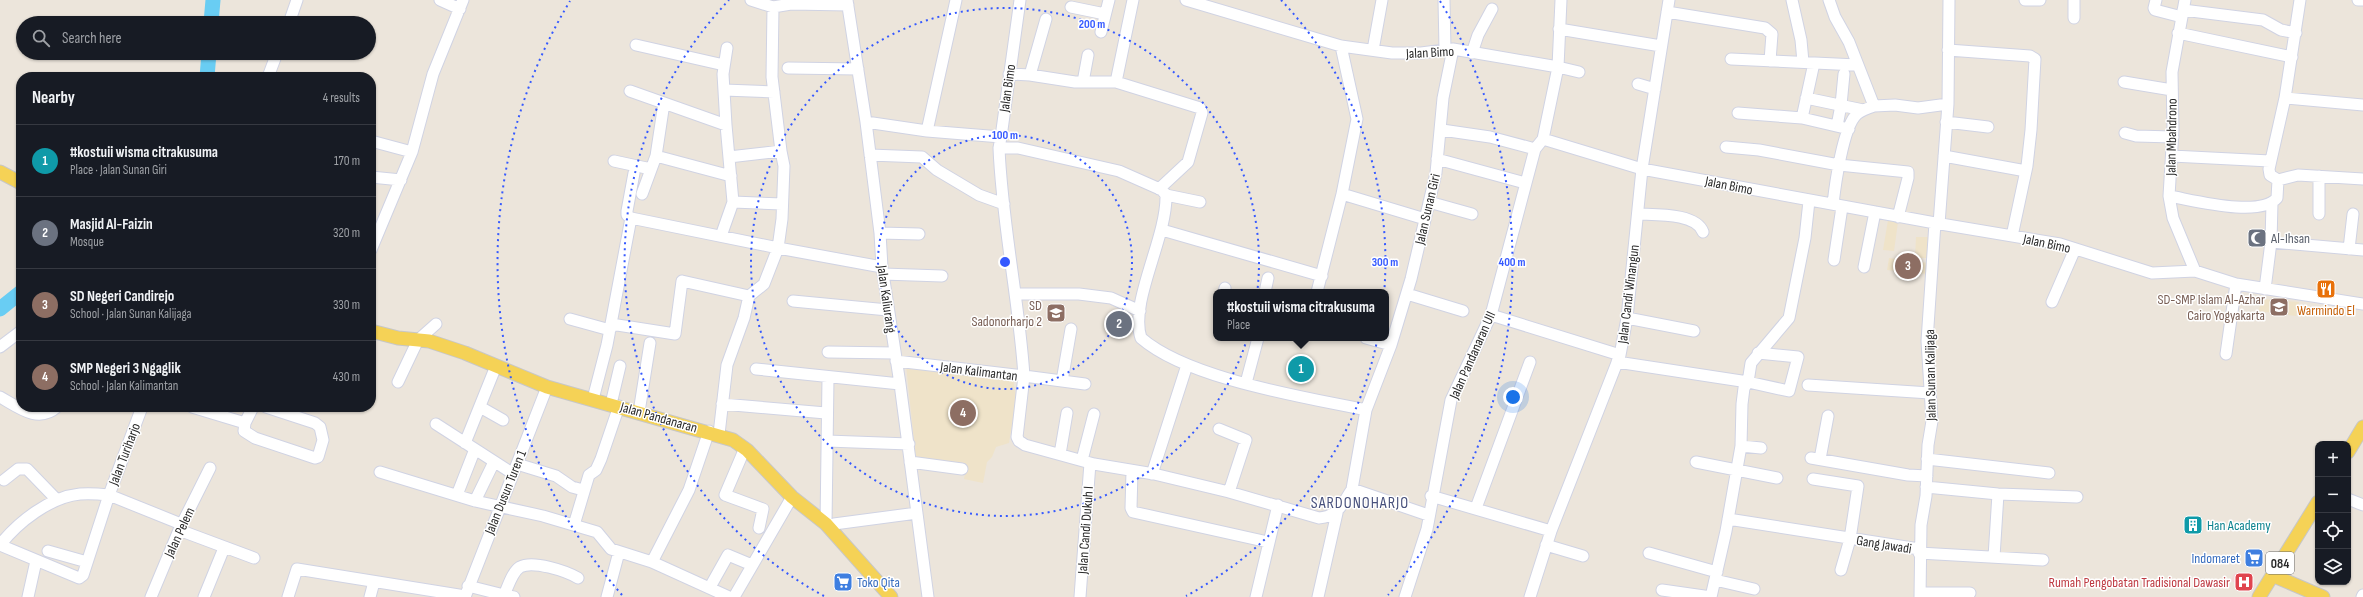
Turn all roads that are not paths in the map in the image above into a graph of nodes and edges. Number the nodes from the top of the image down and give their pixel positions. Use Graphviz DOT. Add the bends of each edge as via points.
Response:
graph roads {
  1 [pos="297,0"];
  2 [pos="440,0"];
  3 [pos="751,0"];
  4 [pos="956,0"];
  5 [pos="1020,0"];
  6 [pos="1109,0"];
  7 [pos="1133,0"];
  8 [pos="1186,0"];
  9 [pos="1382,0"];
  10 [pos="1444,0"];
  11 [pos="1561,0"];
  12 [pos="1669,0"];
  13 [pos="1792,0"];
  14 [pos="1829,0"];
  15 [pos="1949,0"];
  16 [pos="2026,0"];
  17 [pos="2040,0"];
  18 [pos="2074,0"];
  19 [pos="2156,0"];
  20 [pos="2300,0"];
  21 [pos="2358,0"];
  22 [pos="2363,0"];
  23 [pos="848,3"];
  24 [pos="462,4"];
  25 [pos="773,7"];
  26 [pos="1071,7"];
  27 [pos="1492,9"];
  28 [pos="2183,9"];
  29 [pos="1667,12"];
  30 [pos="1105,14"];
  31 [pos="291,16"];
  32 [pos="2074,18"];
  33 [pos="1046,19"];
  34 [pos="1559,30"];
  35 [pos="1101,32"];
  36 [pos="2178,33"];
  37 [pos="2296,33"];
  38 [pos="636,46"];
  39 [pos="1341,46"];
  40 [pos="1661,46"];
  41 [pos="727,48"];
  42 [pos="1449,49"];
  43 [pos="1373,50"];
  44 [pos="1948,50"];
  45 [pos="1472,53"];
  46 [pos="1088,55"];
  47 [pos="2292,57"];
  48 [pos="1731,59"];
  49 [pos="274,60"];
  50 [pos="1770,61"];
  51 [pos="1808,63"];
  52 [pos="724,64"];
  53 [pos="1857,65"];
  54 [pos="1558,66"];
  55 [pos="788,68"];
  56 [pos="858,69"];
  57 [pos="270,72"];
  58 [pos="1579,72"];
  59 [pos="1009,74"];
  60 [pos="1030,74"];
  61 [pos="1844,74"];
  62 [pos="1083,82"];
  63 [pos="1116,82"];
  64 [pos="2124,82"];
  65 [pos="1638,84"];
  66 [pos="1655,89"];
  67 [pos="724,90"];
  68 [pos="2172,90"];
  69 [pos="630,91"];
  70 [pos="774,92"];
  71 [pos="1806,98"];
  72 [pos="2285,98"];
  73 [pos="664,103"];
  74 [pos="1948,104"];
  75 [pos="1842,105"];
  76 [pos="2363,105"];
  77 [pos="1869,108"];
  78 [pos="1738,112"];
  79 [pos="1802,118"];
  80 [pos="866,122"];
  81 [pos="1946,122"];
  82 [pos="726,125"];
  83 [pos="1837,126"];
  84 [pos="1988,127"];
  85 [pos="1850,129"];
  86 [pos="1442,130"];
  87 [pos="927,131"];
  88 [pos="2125,133"];
  89 [pos="2173,138"];
  90 [pos="1543,139"];
  91 [pos="1000,142"];
  92 [pos="376,143"];
  93 [pos="1726,147"];
  94 [pos="1535,149"];
  95 [pos="781,151"];
  96 [pos="412,152"];
  97 [pos="870,155"];
  98 [pos="656,156"];
  99 [pos="1944,156"];
  100 [pos="2172,156"];
  101 [pos="729,157"];
  102 [pos="1437,159"];
  103 [pos="614,161"];
  104 [pos="2270,161"];
  105 [pos="1839,165"];
  106 [pos="651,169"];
  107 [pos="1642,169"];
  108 [pos="2026,171"];
  109 [pos="0,172"];
  110 [pos="634,173"];
  111 [pos="731,176"];
  112 [pos="2319,176"];
  113 [pos="376,178"];
  114 [pos="2363,179"];
  115 [pos="16,180"];
  116 [pos="401,180"];
  117 [pos="2278,180"];
  118 [pos="1526,183"];
  119 [pos="1162,192"];
  120 [pos="642,194"];
  121 [pos="1342,194"];
  122 [pos="2169,196"];
  123 [pos="1809,201"];
  124 [pos="733,202"];
  125 [pos="1200,202"];
  126 [pos="1429,202"];
  127 [pos="2272,203"];
  128 [pos="782,204"];
  129 [pos="1004,204"];
  130 [pos="1838,206"];
  131 [pos="1875,212"];
  132 [pos="1472,214"];
  133 [pos="1638,214"];
  134 [pos="2319,214"];
  135 [pos="2353,214"];
  136 [pos="1898,217"];
  137 [pos="631,218"];
  138 [pos="1425,219"];
  139 [pos="1937,224"];
  140 [pos="1162,230"];
  141 [pos="1703,232"];
  142 [pos="880,233"];
  143 [pos="919,234"];
  144 [pos="376,236"];
  145 [pos="721,236"];
  146 [pos="2012,236"];
  147 [pos="2271,242"];
  148 [pos="778,248"];
  149 [pos="2074,249"];
  150 [pos="2349,249"];
  151 [pos="2363,250"];
  152 [pos="1834,260"];
  153 [pos="1864,267"];
  154 [pos="882,270"];
  155 [pos="2195,271"];
  156 [pos="942,276"];
  157 [pos="1322,276"];
  158 [pos="1268,278"];
  159 [pos="2236,284"];
  160 [pos="1266,289"];
  161 [pos="1319,289"];
  162 [pos="2265,289"];
  163 [pos="1016,294"];
  164 [pos="1407,294"];
  165 [pos="749,296"];
  166 [pos="793,301"];
  167 [pos="2052,302"];
  168 [pos="2363,304"];
  169 [pos="888,310"];
  170 [pos="1140,311"];
  171 [pos="1463,311"];
  172 [pos="1491,315"];
  173 [pos="1627,318"];
  174 [pos="570,320"];
  175 [pos="436,324"];
  176 [pos="610,327"];
  177 [pos="1071,329"];
  178 [pos="1694,331"];
  179 [pos="376,332"];
  180 [pos="16,334"];
  181 [pos="418,340"];
  182 [pos="1257,341"];
  183 [pos="1377,341"];
  184 [pos="650,344"];
  185 [pos="1391,345"];
  186 [pos="0,347"];
  187 [pos="828,352"];
  188 [pos="1758,353"];
  189 [pos="2226,354"];
  190 [pos="895,357"];
  191 [pos="1619,358"];
  192 [pos="1530,362"];
  193 [pos="1187,365"];
  194 [pos="496,366"];
  195 [pos="620,366"];
  196 [pos="756,369"];
  197 [pos="1024,376"];
  198 [pos="828,378"];
  199 [pos="1062,381"];
  200 [pos="398,382"];
  201 [pos="1748,382"];
  202 [pos="1246,383"];
  203 [pos="900,384"];
  204 [pos="1085,384"];
  205 [pos="1808,385"];
  206 [pos="547,387"];
  207 [pos="1930,393"];
  208 [pos="0,397"];
  209 [pos="593,399"];
  210 [pos="722,404"];
  211 [pos="615,405"];
  212 [pos="16,406"];
  213 [pos="480,407"];
  214 [pos="1366,410"];
  215 [pos="26,412"];
  216 [pos="50,412"];
  217 [pos="140,412"];
  218 [pos="209,412"];
  219 [pos="250,412"];
  220 [pos="281,412"];
  221 [pos="639,412"];
  222 [pos="826,413"];
  223 [pos="1067,413"];
  224 [pos="1094,414"];
  225 [pos="1828,416"];
  226 [pos="503,420"];
  227 [pos="245,423"];
  228 [pos="436,424"];
  229 [pos="2363,427"];
  230 [pos="1219,429"];
  231 [pos="714,433"];
  232 [pos="827,441"];
  233 [pos="465,443"];
  234 [pos="909,444"];
  235 [pos="1741,446"];
  236 [pos="2351,447"];
  237 [pos="745,448"];
  238 [pos="1761,448"];
  239 [pos="475,449"];
  240 [pos="1060,454"];
  241 [pos="1927,459"];
  242 [pos="494,462"];
  243 [pos="910,462"];
  244 [pos="1086,462"];
  245 [pos="1696,462"];
  246 [pos="210,468"];
  247 [pos="515,469"];
  248 [pos="962,469"];
  249 [pos="1132,470"];
  250 [pos="1736,470"];
  251 [pos="380,472"];
  252 [pos="2049,473"];
  253 [pos="1152,474"];
  254 [pos="1927,476"];
  255 [pos="1777,478"];
  256 [pos="1813,479"];
  257 [pos="4,480"];
  258 [pos="1926,488"];
  259 [pos="1352,489"];
  260 [pos="583,490"];
  261 [pos="1229,492"];
  262 [pos="1998,494"];
  263 [pos="109,495"];
  264 [pos="457,495"];
  265 [pos="1432,496"];
  266 [pos="792,497"];
  267 [pos="2077,497"];
  268 [pos="57,500"];
  269 [pos="2351,500"];
  270 [pos="475,501"];
  271 [pos="1278,505"];
  272 [pos="2363,505"];
  273 [pos="501,506"];
  274 [pos="2315,507"];
  275 [pos="1476,508"];
  276 [pos="917,513"];
  277 [pos="1336,513"];
  278 [pos="1428,514"];
  279 [pos="1728,519"];
  280 [pos="830,524"];
  281 [pos="574,525"];
  282 [pos="180,527"];
  283 [pos="759,528"];
  284 [pos="1551,530"];
  285 [pos="1850,538"];
  286 [pos="1268,542"];
  287 [pos="0,545"];
  288 [pos="1546,545"];
  289 [pos="224,548"];
  290 [pos="48,551"];
  291 [pos="1919,551"];
  292 [pos="619,552"];
  293 [pos="1649,552"];
  294 [pos="1583,556"];
  295 [pos="1994,557"];
  296 [pos="254,558"];
  297 [pos="2044,560"];
  298 [pos="36,561"];
  299 [pos="87,562"];
  300 [pos="652,562"];
  301 [pos="752,565"];
  302 [pos="1842,570"];
  303 [pos="2272,575"];
  304 [pos="1716,576"];
  305 [pos="578,578"];
  306 [pos="374,582"];
  307 [pos="710,588"];
  308 [pos="1754,589"];
  309 [pos="1662,590"];
  310 [pos="466,593"];
  311 [pos="1970,594"];
  312 [pos="1920,595"];
  313 [pos="509,596"];
  314 [pos="28,597"];
  315 [pos="151,597"];
  316 [pos="204,597"];
  317 [pos="288,597"];
  318 [pos="370,597"];
  319 [pos="607,597"];
  320 [pos="729,597"];
  321 [pos="734,597"];
  322 [pos="892,597"];
  323 [pos="928,597"];
  324 [pos="1080,597"];
  325 [pos="1256,597"];
  326 [pos="1318,597"];
  327 [pos="1405,597"];
  328 [pos="1530,597"];
  329 [pos="1711,597"];
  330 [pos="2259,597"];
  331 [pos="2323,597"];
  1 -- 31 [label="street"];
  2 -- 24 [label="street"];
  3 -- 25 [label="street"];
  4 -- 87 [label="street"];
  5 -- 59 [label="street, Jalan Bimo"];
  6 -- 30 [label="street"];
  7 -- 63 [label="street"];
  8 -- 39 [label="street, Jalan Bimo"];
  9 -- 43 [label="street"];
  10 -- 42 [label="street, Jalan Sunan Giri"];
  11 -- 34 [label="street"];
  12 -- 29 [label="street, Jalan Candi Winangun"];
  13 -- 51 [label="street"];
  14 -- 53 [label="street"];
  15 -- 44 [label="street, Jalan Sunan Kalijaga"];
  16 -- 17 [label="street"];
  18 -- 32 [label="street"];
  19 -- 28 [label="street" via="2155,10"];
  20 -- 37 [label="street"];
  21 -- 22 [label="street"];
  23 -- 25 [label="street" via="791,4"];
  23 -- 56 [label="street, Jalan Kaliurang"];
  24 -- 96 [label="street" via="433,74"];
  25 -- 70 [label="street"];
  26 -- 30 [label="street"];
  27 -- 45 [label="street"];
  28 -- 36 [label="street, Jalan Mbahdrono"];
  28 -- 37 [label="street" via="2263,20 2281,30"];
  29 -- 40 [label="street, Jalan Candi Winangun"];
  29 -- 50 [label="street" via="1769,30 1772,34"];
  30 -- 35 [label="street"];
  33 -- 60 [label="street"];
  34 -- 40 [label="street"];
  34 -- 54 [label="street"];
  36 -- 47 [label="street"];
  36 -- 68 [label="street, Jalan Mbahdrono"];
  37 -- 47 [label="street"];
  38 -- 52 [label="street"];
  39 -- 43 [label="street, Jalan Bimo"];
  39 -- 121 [label="street" via="1358,114"];
  40 -- 66 [label="street, Jalan Candi Winangun"];
  41 -- 52 [label="street"];
  42 -- 43 [label="street, Jalan Bimo" via="1421,53"];
  42 -- 45 [label="street, Jalan Bimo"];
  42 -- 86 [label="street, Jalan Sunan Giri"];
  44 -- 74 [label="street, Jalan Sunan Kalijaga"];
  44 -- 108 [label="street" via="2030,56 2035,59"];
  45 -- 54 [label="street, Jalan Bimo"];
  46 -- 62 [label="street"];
  47 -- 72 [label="street"];
  48 -- 50 [label="street"];
  49 -- 57 [label="street"];
  50 -- 51 [label="street"];
  51 -- 53 [label="street"];
  51 -- 71 [label="street"];
  52 -- 67 [label="street"];
  53 -- 77 [label="street"];
  54 -- 58 [label="street, Jalan Bimo"];
  54 -- 90 [label="street"];
  55 -- 56 [label="street"];
  56 -- 80 [label="street, Jalan Kaliurang"];
  59 -- 60 [label="street"];
  59 -- 91 [label="street, Jalan Bimo"];
  60 -- 62 [label="street"];
  61 -- 75 [label="street"];
  62 -- 63 [label="street"];
  63 -- 119 [label="street" via="1201,110 1188,162"];
  64 -- 68 [label="street"];
  65 -- 66 [label="street"];
  66 -- 107 [label="street, Jalan Candi Winangun"];
  67 -- 70 [label="street"];
  67 -- 82 [label="street"];
  68 -- 89 [label="street, Jalan Mbahdrono"];
  69 -- 73 [label="street"];
  70 -- 95 [label="street"];
  71 -- 75 [label="street"];
  71 -- 79 [label="street"];
  72 -- 76 [label="street"];
  72 -- 104 [label="street"];
  73 -- 82 [label="street"];
  73 -- 98 [label="street"];
  74 -- 77 [label="street" via="1918,108 1895,105"];
  74 -- 81 [label="street, Jalan Sunan Kalijaga"];
  75 -- 77 [label="street"];
  75 -- 83 [label="street"];
  77 -- 85 [label="street" via="1856,114"];
  78 -- 79 [label="street"];
  79 -- 83 [label="street"];
  80 -- 87 [label="street"];
  80 -- 97 [label="street, Jalan Kaliurang"];
  81 -- 84 [label="street"];
  81 -- 99 [label="street, Jalan Sunan Kalijaga"];
  82 -- 101 [label="street"];
  83 -- 85 [label="street"];
  85 -- 105 [label="street"];
  86 -- 94 [label="street"];
  86 -- 102 [label="street, Jalan Sunan Giri"];
  87 -- 91 [label="street"];
  88 -- 89 [label="street"];
  89 -- 100 [label="street, Jalan Mbahdrono"];
  90 -- 94 [label="street, Jalan Pandanaran UII"];
  90 -- 107 [label="street, Jalan Bimo"];
  91 -- 119 [label="street" via="1119,171"];
  91 -- 129 [label="street, Jalan Kalimantan"];
  92 -- 96 [label="street"];
  93 -- 105 [label="street" via="1759,150"];
  94 -- 118 [label="street, Jalan Pandanaran UII"];
  95 -- 101 [label="street"];
  95 -- 128 [label="street" via="784,166"];
  96 -- 116 [label="street"];
  97 -- 129 [label="street" via="922,157 937,170 978,195"];
  97 -- 142 [label="street, Jalan Kaliurang"];
  98 -- 106 [label="street"];
  98 -- 111 [label="street"];
  99 -- 108 [label="street"];
  99 -- 139 [label="street, Jalan Sunan Kalijaga"];
  100 -- 104 [label="street"];
  100 -- 122 [label="street, Jalan Mbahdrono"];
  101 -- 111 [label="street"];
  102 -- 118 [label="street"];
  102 -- 126 [label="street, Jalan Sunan Giri"];
  103 -- 106 [label="street"];
  104 -- 117 [label="street" via="2270,175"];
  105 -- 130 [label="street"];
  105 -- 136 [label="street" via="1908,172"];
  106 -- 120 [label="street"];
  107 -- 123 [label="street, Jalan Bimo"];
  107 -- 133 [label="street, Jalan Candi Winangun"];
  108 -- 146 [label="street"];
  109 -- 115 [label="main road"];
  110 -- 137 [label="street" via="627,215"];
  111 -- 124 [label="street"];
  112 -- 114 [label="street"];
  112 -- 117 [label="street" via="2298,175"];
  112 -- 134 [label="street"];
  113 -- 116 [label="street"];
  116 -- 144 [label="street"];
  117 -- 127 [label="street" via="2277,198"];
  118 -- 172 [label="street, Jalan Pandanaran UII"];
  119 -- 125 [label="street"];
  119 -- 140 [label="street"];
  121 -- 138 [label="street"];
  121 -- 157 [label="street"];
  122 -- 127 [label="street" via="2248,208"];
  122 -- 155 [label="street, Jalan Mbahdrono" via="2173,218"];
  123 -- 130 [label="street, Jalan Bimo"];
  123 -- 188 [label="street" via="1805,238 1789,318"];
  124 -- 128 [label="street"];
  124 -- 145 [label="street"];
  126 -- 132 [label="street"];
  126 -- 138 [label="street, Jalan Sunan Giri"];
  127 -- 147 [label="street"];
  128 -- 148 [label="street"];
  129 -- 163 [label="street, Jalan Kalimantan"];
  130 -- 131 [label="street, Jalan Bimo"];
  130 -- 152 [label="street"];
  131 -- 136 [label="street, Jalan Bimo"];
  131 -- 153 [label="street"];
  133 -- 141 [label="street" via="1688,219 1698,223"];
  133 -- 173 [label="street, Jalan Candi Winangun"];
  135 -- 150 [label="street"];
  136 -- 139 [label="street, Jalan Bimo"];
  137 -- 145 [label="street"];
  137 -- 176 [label="street"];
  138 -- 164 [label="street, Jalan Sunan Giri"];
  139 -- 146 [label="street, Jalan Bimo"];
  139 -- 207 [label="street, Jalan Sunan Kalijaga" via="1927,341"];
  140 -- 157 [label="street"];
  140 -- 170 [label="street"];
  142 -- 143 [label="street"];
  142 -- 154 [label="street, Jalan Kaliurang"];
  145 -- 148 [label="street"];
  146 -- 149 [label="street, Jalan Bimo" via="2060,244"];
  147 -- 150 [label="street"];
  147 -- 162 [label="street"];
  148 -- 154 [label="street"];
  148 -- 165 [label="street" via="764,284"];
  149 -- 155 [label="street, Jalan Bimo" via="2152,274"];
  149 -- 167 [label="street"];
  150 -- 151 [label="street"];
  154 -- 156 [label="street"];
  154 -- 169 [label="street, Jalan Kaliurang"];
  155 -- 159 [label="street, Jalan Bimo"];
  157 -- 161 [label="street"];
  158 -- 160 [label="street"];
  159 -- 162 [label="street, Jalan Bimo"];
  159 -- 189 [label="street"];
  162 -- 168 [label="street, Jalan Bimo"];
  163 -- 170 [label="street" via="1079,294 1111,298"];
  163 -- 197 [label="street, Jalan Kalimantan"];
  164 -- 171 [label="street"];
  164 -- 185 [label="street, Jalan Sunan Giri"];
  165 -- 176 [label="street" via="682,282 675,334"];
  165 -- 210 [label="street" via="727,365"];
  166 -- 169 [label="street"];
  169 -- 190 [label="street, Jalan Kaliurang"];
  170 -- 193 [label="street" via="1140,338"];
  172 -- 191 [label="street"];
  172 -- 265 [label="street, Jalan Pandanaran UII" via="1451,400"];
  173 -- 178 [label="street"];
  173 -- 191 [label="street, Jalan Candi Winangun"];
  174 -- 176 [label="street"];
  175 -- 181 [label="street"];
  176 -- 209 [label="street"];
  177 -- 199 [label="street"];
  179 -- 181 [label="main road, Jalan Pandanaran"];
  180 -- 186 [label="street"];
  181 -- 194 [label="main road, Jalan Pandanaran" via="465,353"];
  181 -- 200 [label="street"];
  182 -- 202 [label="street"];
  183 -- 185 [label="street"];
  184 -- 221 [label="street"];
  185 -- 214 [label="street, Jalan Sunan Giri"];
  187 -- 190 [label="street, Jalan Kalimantan"];
  188 -- 201 [label="street" via="1751,363"];
  188 -- 201 [label="street" via="1798,357 1789,391"];
  190 -- 197 [label="street, Jalan Kalimantan"];
  190 -- 203 [label="street, Jalan Kaliurang"];
  191 -- 201 [label="street"];
  191 -- 284 [label="street, Jalan Candi Winangun"];
  192 -- 275 [label="street"];
  193 -- 202 [label="street"];
  193 -- 253 [label="street"];
  194 -- 206 [label="main road, Jalan Pandanaran"];
  194 -- 213 [label="street"];
  195 -- 211 [label="street"];
  196 -- 198 [label="street"];
  197 -- 199 [label="street"];
  197 -- 240 [label="street" via="1017,437 1025,445"];
  198 -- 203 [label="street"];
  198 -- 222 [label="street"];
  199 -- 204 [label="street"];
  201 -- 235 [label="street" via="1744,388 1742,404"];
  202 -- 214 [label="street"];
  203 -- 234 [label="street, Jalan Kaliurang"];
  205 -- 207 [label="street"];
  206 -- 209 [label="main road, Jalan Pandanaran"];
  206 -- 247 [label="street, Jalan Dusun Turen 1"];
  207 -- 241 [label="street, Jalan Sunan Kalijaga" via="1932,421"];
  208 -- 212 [label="street"];
  209 -- 211 [label="main road, Jalan Pandanaran"];
  210 -- 222 [label="street"];
  210 -- 231 [label="street"];
  211 -- 221 [label="main road, Jalan Pandanaran"];
  211 -- 260 [label="street" via="601,459 596,470 588,475"];
  213 -- 226 [label="street"];
  213 -- 233 [label="street"];
  214 -- 259 [label="street, Jalan Sunan Giri"];
  215 -- 216 [label="street" via="31,415 45,415"];
  217 -- 263 [label="street, Jalan Turiharjo"];
  218 -- 227 [label="street"];
  219 -- 227 [label="street"];
  220 -- 227 [label="street" via="315,423 320,428 324,440 318,457 314,458 250,435 244,431"];
  221 -- 231 [label="main road, Jalan Pandanaran"];
  222 -- 232 [label="street"];
  223 -- 240 [label="street"];
  224 -- 244 [label="street, Jalan Candi Dukuh I"];
  225 -- 254 [label="street" via="1816,458 1908,475"];
  228 -- 233 [label="street"];
  229 -- 236 [label="main road"];
  230 -- 261 [label="street" via="1246,440"];
  231 -- 237 [label="main road, Jalan Pandanaran"];
  231 -- 300 [label="street" via="689,490"];
  232 -- 234 [label="street"];
  232 -- 280 [label="street"];
  233 -- 239 [label="street"];
  234 -- 243 [label="street, Jalan Kaliurang"];
  235 -- 238 [label="street"];
  235 -- 250 [label="street"];
  237 -- 266 [label="main road, Jalan Pandanaran"];
  237 -- 283 [label="street" via="725,495 763,509"];
  239 -- 242 [label="street"];
  239 -- 264 [label="street"];
  240 -- 244 [label="street"];
  241 -- 252 [label="street"];
  241 -- 254 [label="street, Jalan Sunan Kalijaga"];
  242 -- 247 [label="street"];
  242 -- 270 [label="street"];
  243 -- 248 [label="street"];
  243 -- 276 [label="street, Jalan Kaliurang"];
  244 -- 249 [label="street"];
  244 -- 324 [label="street, Jalan Candi Dukuh I"];
  245 -- 250 [label="street"];
  246 -- 282 [label="street, Jalan Pelem"];
  247 -- 260 [label="street" via="556,476 572,487"];
  247 -- 273 [label="street, Jalan Dusun Turen 1"];
  249 -- 253 [label="street"];
  249 -- 286 [label="street" via="1133,512"];
  250 -- 255 [label="street"];
  250 -- 279 [label="street"];
  251 -- 264 [label="street"];
  253 -- 261 [label="street"];
  254 -- 258 [label="street, Jalan Sunan Kalijaga"];
  256 -- 285 [label="street" via="1858,486"];
  257 -- 268 [label="street" via="18,469 27,469"];
  258 -- 262 [label="street"];
  258 -- 291 [label="street, Jalan Sunan Kalijaga"];
  259 -- 277 [label="street"];
  259 -- 278 [label="street"];
  260 -- 281 [label="street"];
  261 -- 271 [label="street"];
  262 -- 267 [label="street"];
  262 -- 295 [label="street"];
  263 -- 268 [label="street, Jalan Turiharjo" via="80,494"];
  263 -- 282 [label="street"];
  263 -- 299 [label="street"];
  264 -- 270 [label="street"];
  265 -- 275 [label="street"];
  265 -- 278 [label="street, Jalan Pandanaran UII"];
  266 -- 280 [label="main road, Jalan Pandanaran"];
  266 -- 301 [label="street"];
  268 -- 287 [label="street, Jalan Turiharjo" via="11,531"];
  269 -- 272 [label="street"];
  270 -- 273 [label="street"];
  271 -- 277 [label="street" via="1319,518 1328,518"];
  271 -- 286 [label="street"];
  273 -- 281 [label="street"];
  273 -- 310 [label="street, Jalan Dusun Turen 1"];
  274 -- 303 [label="main road, 084"];
  275 -- 284 [label="street"];
  276 -- 280 [label="street"];
  276 -- 323 [label="street, Jalan Kaliurang"];
  277 -- 326 [label="street"];
  278 -- 327 [label="street, Jalan Pandanaran UII" via="1427,529"];
  279 -- 285 [label="street, Gang Jawadi"];
  279 -- 304 [label="street"];
  280 -- 322 [label="main road, Jalan Pandanaran"];
  281 -- 292 [label="street" via="597,532 611,549"];
  282 -- 289 [label="street"];
  282 -- 315 [label="street, Jalan Pelem"];
  284 -- 288 [label="street, Jalan Candi Winangun"];
  285 -- 291 [label="street, Gang Jawadi"];
  285 -- 302 [label="street"];
  286 -- 325 [label="street"];
  287 -- 298 [label="street"];
  288 -- 294 [label="street"];
  288 -- 328 [label="street, Jalan Candi Winangun"];
  289 -- 296 [label="street"];
  289 -- 316 [label="street"];
  290 -- 299 [label="street"];
  291 -- 295 [label="street, Gang Jawadi"];
  291 -- 312 [label="street, Jalan Sunan Kalijaga"];
  292 -- 300 [label="street"];
  292 -- 319 [label="street"];
  293 -- 304 [label="street"];
  295 -- 297 [label="street, Gang Jawadi"];
  298 -- 299 [label="street" via="79,578 83,575"];
  298 -- 314 [label="street"];
  300 -- 307 [label="street"];
  301 -- 307 [label="street" via="728,555"];
  301 -- 321 [label="street"];
  303 -- 330 [label="main road, 084"];
  303 -- 331 [label="main road"];
  304 -- 308 [label="street"];
  304 -- 329 [label="street"];
  305 -- 313 [label="street" via="565,570 526,565 517,570"];
  306 -- 310 [label="street"];
  306 -- 317 [label="street" via="297,569"];
  306 -- 318 [label="street"];
  307 -- 320 [label="street"];
  309 -- 329 [label="street"];
  310 -- 313 [label="street"];
  311 -- 312 [label="street"];
}
